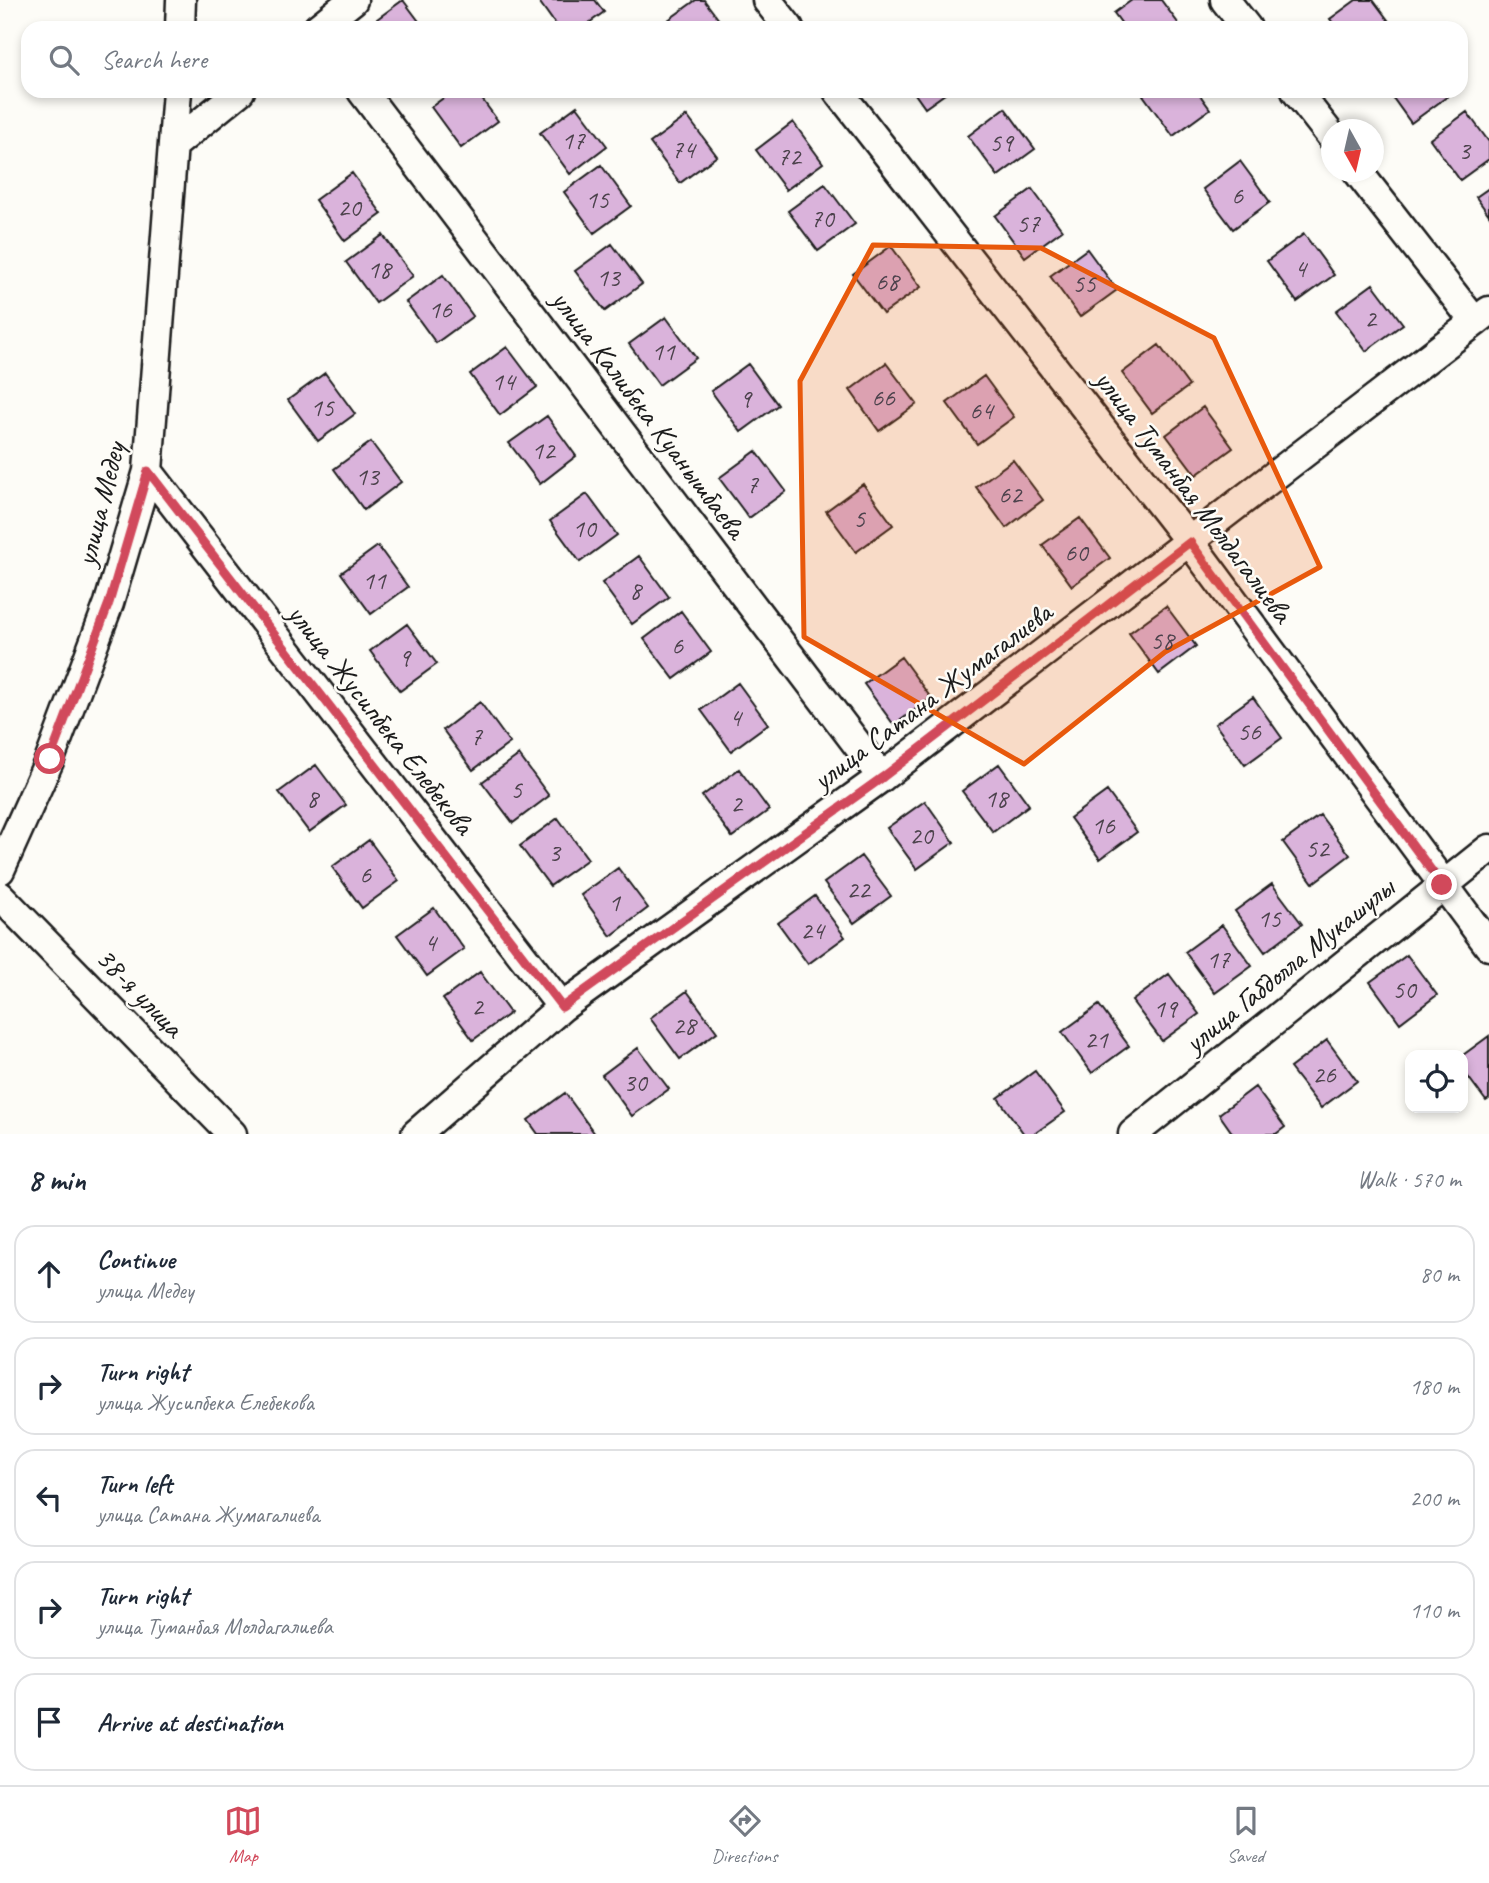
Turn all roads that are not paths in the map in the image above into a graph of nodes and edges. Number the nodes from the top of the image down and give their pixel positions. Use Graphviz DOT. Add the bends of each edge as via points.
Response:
graph roads {
  1 [pos="181,0"];
  2 [pos="353,0"];
  3 [pos="767,0"];
  4 [pos="1225,0"];
  5 [pos="180,21"];
  6 [pos="327,21"];
  7 [pos="784,21"];
  8 [pos="1242,21"];
  9 [pos="177,98"];
  10 [pos="231,98"];
  11 [pos="367,98"];
  12 [pos="843,98"];
  13 [pos="1301,98"];
  14 [pos="1321,123"];
  15 [pos="175,144"];
  16 [pos="1367,182"];
  17 [pos="1482,317"];
  18 [pos="148,471"];
  19 [pos="1190,542"];
  20 [pos="883,777"];
  21 [pos="1489,849"];
  22 [pos="0,870"];
  23 [pos="1442,885"];
  24 [pos="0,896"];
  25 [pos="1489,946"];
  26 [pos="562,1007"];
  27 [pos="232,1134"];
  28 [pos="416,1134"];
  29 [pos="1133,1134"];
  1 -- 5 [label="street"];
  2 -- 6 [label="street"];
  3 -- 7 [label="street"];
  4 -- 8 [label="street"];
  9 -- 15 [label="street, улица Медеу"];
  10 -- 15 [label="street"];
  11 -- 20 [label="street, улица Калибека Куанышбаева"];
  12 -- 19 [label="street, улица Туманбая Молдагалиева"];
  13 -- 14 [label="street"];
  15 -- 18 [label="street, улица Медеу"];
  16 -- 17 [label="street"];
  17 -- 19 [label="street, улица Сатана Жумагалиева"];
  18 -- 22 [label="street, улица Медеу" via="109,603 50,759"];
  18 -- 26 [label="street, улица Жусипбека Елебекова"];
  19 -- 20 [label="street, улица Сатана Жумагалиева"];
  19 -- 23 [label="street, улица Туманбая Молдагалиева"];
  20 -- 26 [label="street, улица Сатана Жумагалиева"];
  21 -- 23 [label="street, улица Габдолла Мукашулы"];
  23 -- 25 [label="street, улица Туманбая Молдагалиева"];
  23 -- 29 [label="street, улица Габдолла Мукашулы"];
  24 -- 27 [label="street, 38-я улица"];
  26 -- 28 [label="street, улица Сатана Жумагалиева"];
}
